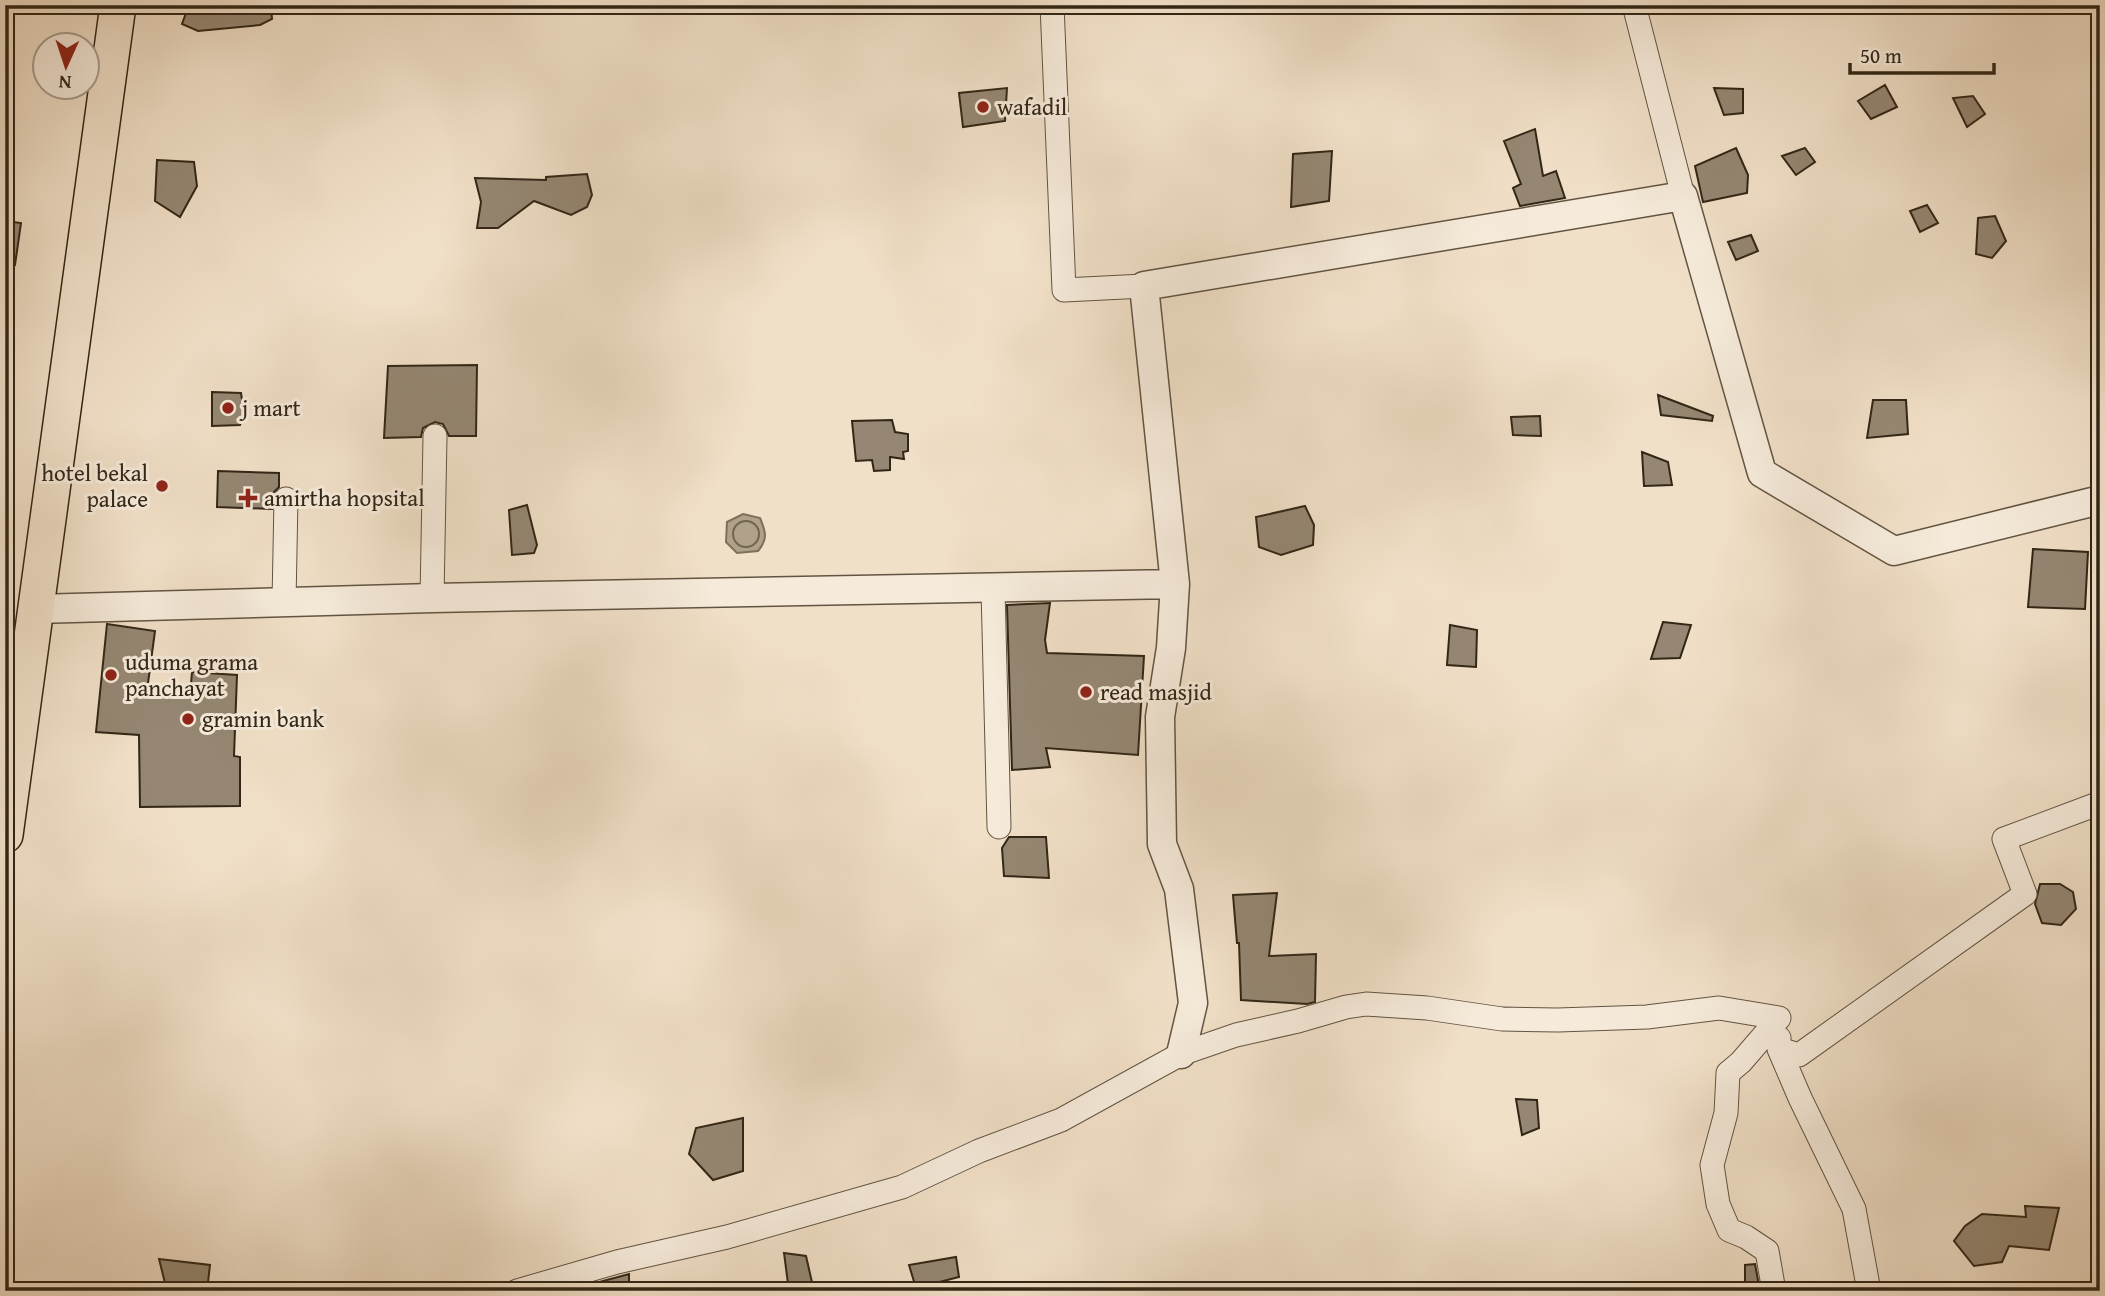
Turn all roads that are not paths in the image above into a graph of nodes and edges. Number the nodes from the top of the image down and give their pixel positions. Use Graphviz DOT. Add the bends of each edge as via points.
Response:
graph roads {
  1 [pos="118,5"];
  2 [pos="1052,5"];
  3 [pos="1634,5"];
  4 [pos="1683,195"];
  5 [pos="1144,286"];
  6 [pos="435,436"];
  7 [pos="286,499"];
  8 [pos="2100,500"];
  9 [pos="1175,584"];
  10 [pos="993,589"];
  11 [pos="432,598"];
  12 [pos="284,602"];
  13 [pos="36,609"];
  14 [pos="2100,803"];
  15 [pos="999,827"];
  16 [pos="5,835"];
  17 [pos="1779,1018"];
  18 [pos="1779,1049"];
  19 [pos="1181,1054"];
  20 [pos="517,1291"];
  21 [pos="1774,1291"];
  22 [pos="1869,1291"];
  1 -- 13 [label="main road"];
  2 -- 5 [label="street" via="1064,290"];
  3 -- 4 [label="street"];
  4 -- 5 [label="street"];
  4 -- 8 [label="street" via="1762,473 1894,551"];
  5 -- 9 [label="street"];
  6 -- 11 [label="street"];
  7 -- 12 [label="street"];
  9 -- 10 [label="street"];
  9 -- 19 [label="street" via="1160,717 1163,844 1179,889 1193,1003"];
  10 -- 11 [label="street"];
  10 -- 15 [label="street"];
  11 -- 12 [label="street"];
  12 -- 13 [label="street"];
  13 -- 16 [label="main road"];
  14 -- 18 [label="street" via="2004,839 2025,894 1799,1055"];
  17 -- 18 [label="street"];
  17 -- 19 [label="street" via="1718,1008 1647,1017 1502,1019 1366,1004 1236,1035"];
  17 -- 21 [label="street" via="1728,1073 1726,1113 1712,1165 1718,1204 1729,1230 1766,1251"];
  18 -- 22 [label="street" via="1854,1209"];
  19 -- 20 [label="street" via="1061,1120 902,1187"];
}
